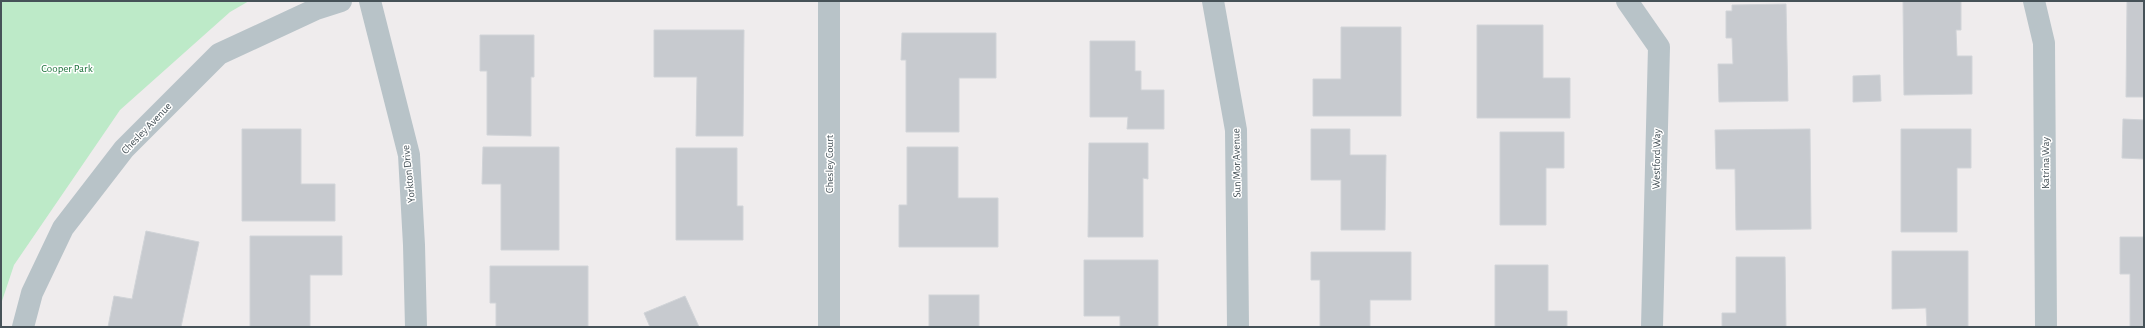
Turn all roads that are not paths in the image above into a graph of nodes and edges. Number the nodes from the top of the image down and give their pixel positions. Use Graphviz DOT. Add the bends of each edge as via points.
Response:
graph roads {
  1 [pos="341,1"];
  2 [pos="370,1"];
  3 [pos="829,1"];
  4 [pos="1213,1"];
  5 [pos="1627,1"];
  6 [pos="2034,1"];
  7 [pos="22,327"];
  8 [pos="416,327"];
  9 [pos="829,327"];
  10 [pos="1238,327"];
  11 [pos="1652,327"];
  12 [pos="2046,327"];
  1 -- 7 [label="street, Chesley Avenue" via="316,9 219,54 124,149 63,228 32,293"];
  2 -- 8 [label="street, Yorkton Drive" via="408,155"];
  3 -- 9 [label="street, Chesley Court"];
  4 -- 10 [label="street, Sun Mor Avenue" via="1236,130"];
  5 -- 11 [label="street, Westford Way" via="1659,47"];
  6 -- 12 [label="street, Katrina Way" via="2044,43"];
}
